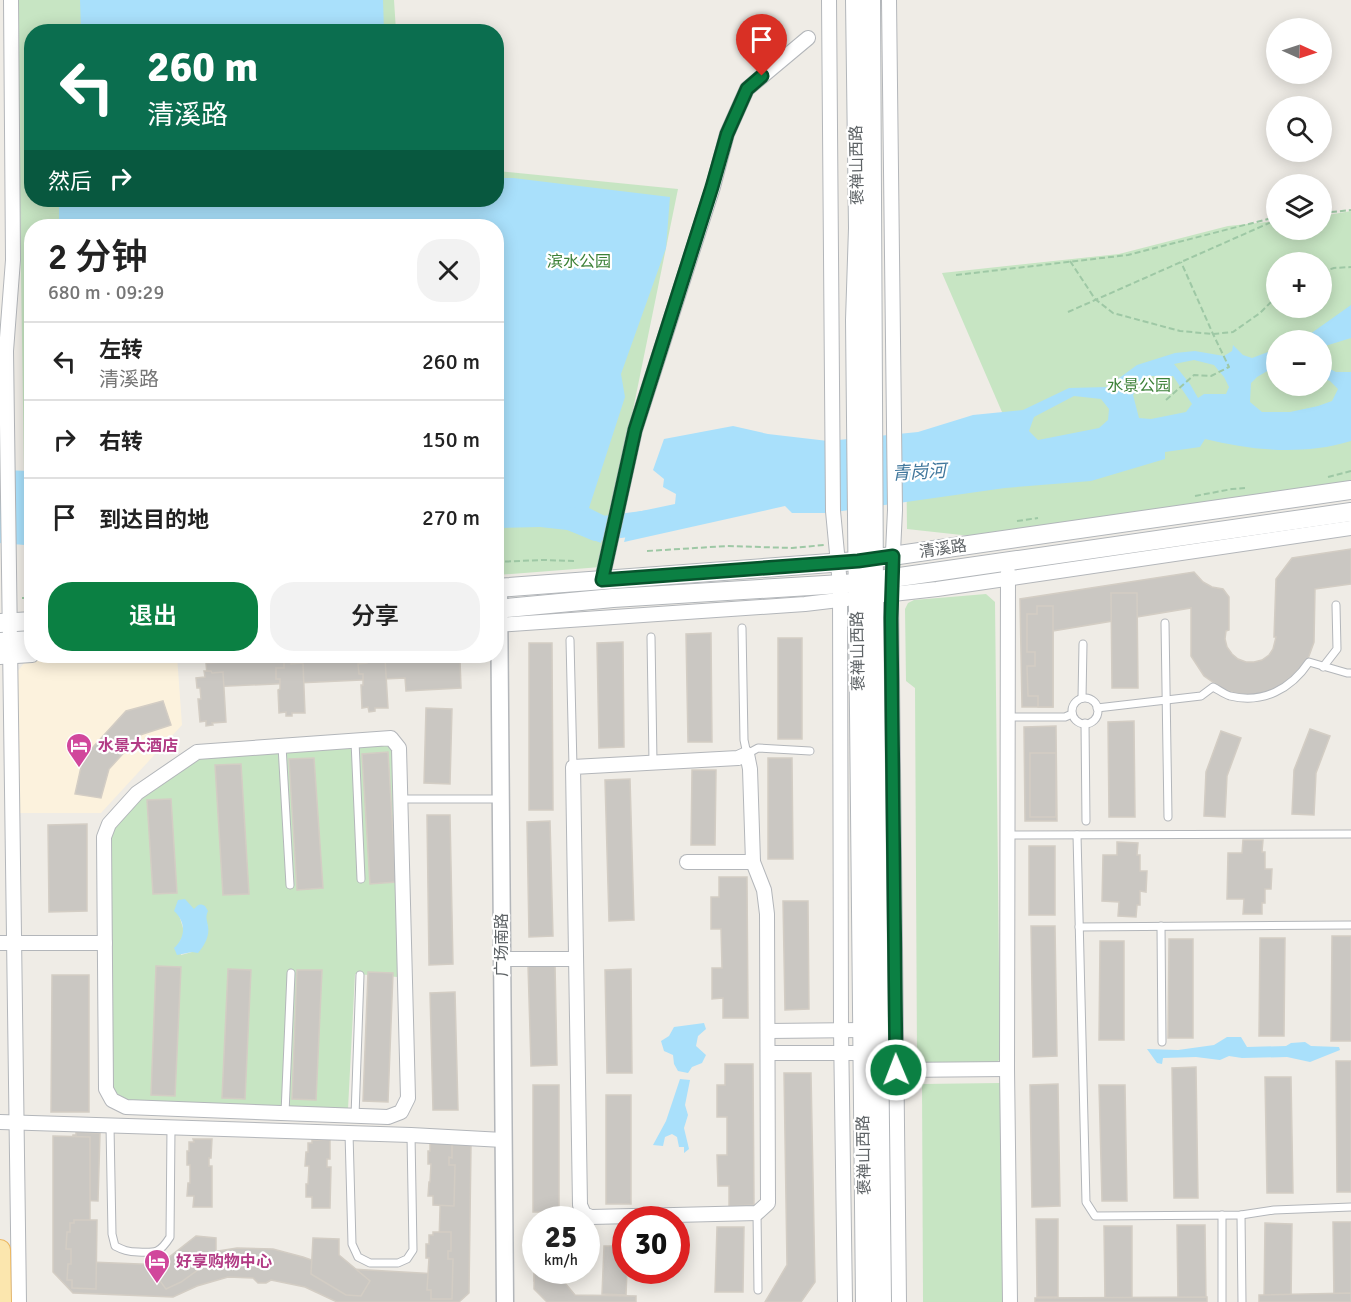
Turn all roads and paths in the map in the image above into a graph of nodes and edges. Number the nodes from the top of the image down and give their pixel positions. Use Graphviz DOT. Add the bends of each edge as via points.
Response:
graph roads {
  1 [pos="11,0"];
  2 [pos="829,0"];
  3 [pos="855,0"];
  4 [pos="871,0"];
  5 [pos="888,0"];
  6 [pos="808,38"];
  7 [pos="1351,210"];
  8 [pos="1332,212"];
  9 [pos="1266,220"];
  10 [pos="1266,224"];
  11 [pos="1070,261"];
  12 [pos="1181,262"];
  13 [pos="1351,267"];
  14 [pos="1332,269"];
  15 [pos="956,274"];
  16 [pos="1095,299"];
  17 [pos="1266,307"];
  18 [pos="1068,312"];
  19 [pos="1212,334"];
  20 [pos="1166,400"];
  21 [pos="865,426"];
  22 [pos="1351,471"];
  23 [pos="1320,479"];
  24 [pos="1244,488"];
  25 [pos="1351,490"];
  26 [pos="1189,496"];
  27 [pos="1228,508"];
  28 [pos="1351,512"];
  29 [pos="1042,518"];
  30 [pos="1015,521"];
  31 [pos="1351,528"];
  32 [pos="1231,529"];
  33 [pos="648,551"];
  34 [pos="837,553"];
  35 [pos="893,556"];
  36 [pos="866,560"];
  37 [pos="576,561"];
  38 [pos="504,562"];
  39 [pos="1008,570"];
  40 [pos="602,580"];
  41 [pos="504,588"];
  42 [pos="866,589"];
  43 [pos="1336,605"];
  44 [pos="504,616"];
  45 [pos="24,621"];
  46 [pos="5,622"];
  47 [pos="1165,623"];
  48 [pos="742,628"];
  49 [pos="651,637"];
  50 [pos="570,640"];
  51 [pos="24,643"];
  52 [pos="1083,644"];
  53 [pos="5,649"];
  54 [pos="24,653"];
  55 [pos="499,663"];
  56 [pos="1323,667"];
  57 [pos="1351,673"];
  58 [pos="1082,698"];
  59 [pos="1167,700"];
  60 [pos="1097,708"];
  61 [pos="1072,714"];
  62 [pos="1007,717"];
  63 [pos="1085,723"];
  64 [pos="355,741"];
  65 [pos="282,746"];
  66 [pos="810,751"];
  67 [pos="747,754"];
  68 [pos="653,762"];
  69 [pos="573,767"];
  70 [pos="400,799"];
  71 [pos="501,799"];
  72 [pos="1168,817"];
  73 [pos="1086,821"];
  74 [pos="1351,834"];
  75 [pos="1007,835"];
  76 [pos="1077,835"];
  77 [pos="687,862"];
  78 [pos="753,862"];
  79 [pos="361,879"];
  80 [pos="290,885"];
  81 [pos="1351,925"];
  82 [pos="1161,926"];
  83 [pos="1079,927"];
  84 [pos="7,943"];
  85 [pos="105,943"];
  86 [pos="502,959"];
  87 [pos="576,959"];
  88 [pos="291,973"];
  89 [pos="360,975"];
  90 [pos="841,1030"];
  91 [pos="863,1030"];
  92 [pos="768,1031"];
  93 [pos="1162,1042"];
  94 [pos="768,1053"];
  95 [pos="842,1053"];
  96 [pos="863,1053"];
  97 [pos="1007,1069"];
  98 [pos="896,1070"];
  99 [pos="285,1113"];
  100 [pos="355,1116"];
  101 [pos="0,1122"];
  102 [pos="16,1122"];
  103 [pos="110,1126"];
  104 [pos="171,1128"];
  105 [pos="349,1133"];
  106 [pos="411,1135"];
  107 [pos="503,1140"];
  108 [pos="1351,1207"];
  109 [pos="757,1212"];
  110 [pos="1222,1215"];
  111 [pos="1241,1215"];
  112 [pos="0,1250"];
  113 [pos="758,1290"];
  114 [pos="1,1302"];
  115 [pos="19,1302"];
  116 [pos="505,1302"];
  117 [pos="845,1302"];
  118 [pos="866,1302"];
  119 [pos="882,1302"];
  120 [pos="899,1302"];
  121 [pos="1010,1302"];
  122 [pos="1222,1302"];
  123 [pos="1242,1302"];
  1 -- 46 [label="street" via="13,260 6,351 9,561"];
  2 -- 34 [label="street" via="833,511"];
  3 -- 21 [label="main road, 褒禅山西路" via="855,320"];
  4 -- 21 [label="main road, 褒禅山西路"];
  5 -- 35 [label="street"];
  6 -- 40 [label="street" via="747,89 727,134 635,430"];
  7 -- 8 [label="path"];
  9 -- 11 [label="path" via="1128,255"];
  10 -- 12 [label="path"];
  11 -- 15 [label="path"];
  11 -- 16 [label="path"];
  12 -- 16 [label="path"];
  12 -- 19 [label="path"];
  13 -- 14 [label="path"];
  16 -- 18 [label="path"];
  16 -- 19 [label="path" via="1113,313 1180,331"];
  17 -- 19 [label="path" via="1233,332"];
  19 -- 20 [label="path" via="1229,367 1211,376 1194,375"];
  21 -- 36 [label="main road, 褒禅山西路"];
  22 -- 23 [label="path"];
  24 -- 26 [label="path"];
  25 -- 27 [label="main road, 清溪路"];
  27 -- 32 [label="main road"];
  27 -- 35 [label="main road, 清溪路"];
  28 -- 32 [label="main road, 清溪路"];
  29 -- 30 [label="path"];
  31 -- 39 [label="street"];
  32 -- 39 [label="main road, 清溪路"];
  33 -- 34 [label="path" via="727,546"];
  34 -- 36 [label="main road, 清溪路"];
  34 -- 40 [label="main road, 清溪路"];
  34 -- 42 [label="street"];
  35 -- 36 [label="main road, 清溪路"];
  35 -- 42 [label="street"];
  36 -- 42 [label="main road, 褒禅山西路"];
  37 -- 38 [label="path"];
  39 -- 42 [label="main road, 清溪路"];
  39 -- 62 [label="street"];
  40 -- 41 [label="main road, 清溪路"];
  42 -- 44 [label="main road, 清溪路" via="613,598"];
  42 -- 90 [label="street"];
  42 -- 91 [label="main road, 褒禅山西路"];
  42 -- 98 [label="street"];
  42 -- 119 [label="main road, 褒禅山西路"];
  43 -- 56 [label="lane" via="1337,649"];
  45 -- 46 [label="main road"];
  46 -- 53 [label="street"];
  47 -- 59 [label="lane"];
  48 -- 67 [label="lane"];
  49 -- 68 [label="lane"];
  50 -- 69 [label="lane"];
  51 -- 53 [label="main road"];
  52 -- 58 [label="lane"];
  53 -- 54 [label="street"];
  53 -- 84 [label="street"];
  55 -- 71 [label="street, 广场南路"];
  56 -- 57 [label="lane"];
  56 -- 59 [label="lane" via="1309,662 1291,683 1269,695 1250,698 1229,695 1213,687 1201,696"];
  58 -- 60 [label="lane" via="1090,699"];
  58 -- 61 [label="lane" via="1073,705"];
  59 -- 60 [label="lane"];
  59 -- 72 [label="lane"];
  60 -- 63 [label="lane" via="1096,717"];
  61 -- 62 [label="lane"];
  61 -- 63 [label="lane"];
  62 -- 75 [label="street"];
  63 -- 73 [label="lane"];
  64 -- 65 [label="street"];
  64 -- 70 [label="street" via="391,738 399,748"];
  64 -- 79 [label="lane"];
  65 -- 80 [label="lane"];
  65 -- 85 [label="street" via="197,752 137,793 109,824 104,837"];
  66 -- 67 [label="lane" via="758,748"];
  67 -- 68 [label="street" via="738,758"];
  67 -- 78 [label="street"];
  68 -- 69 [label="street"];
  69 -- 87 [label="street"];
  70 -- 71 [label="lane"];
  70 -- 100 [label="street" via="408,1098 401,1112 388,1117"];
  71 -- 86 [label="street, 广场南路"];
  74 -- 76 [label="lane"];
  75 -- 76 [label="lane"];
  75 -- 97 [label="street"];
  76 -- 83 [label="lane"];
  77 -- 78 [label="street"];
  78 -- 92 [label="street" via="764,891"];
  81 -- 82 [label="lane"];
  82 -- 83 [label="lane"];
  82 -- 93 [label="lane"];
  83 -- 110 [label="lane" via="1086,1202 1095,1216"];
  84 -- 85 [label="street"];
  84 -- 102 [label="street"];
  85 -- 99 [label="street" via="106,1089 112,1100 126,1107"];
  86 -- 87 [label="street"];
  86 -- 107 [label="street, 广场南路"];
  87 -- 109 [label="street" via="580,1205 584,1214 591,1217"];
  88 -- 99 [label="lane"];
  89 -- 100 [label="lane"];
  90 -- 91 [label="street"];
  90 -- 92 [label="street"];
  90 -- 95 [label="street"];
  91 -- 96 [label="main road, 褒禅山西路"];
  92 -- 94 [label="street"];
  94 -- 95 [label="street"];
  94 -- 109 [label="street" via="768,1203"];
  95 -- 96 [label="street"];
  95 -- 117 [label="street"];
  96 -- 118 [label="main road, 褒禅山西路"];
  97 -- 98 [label="street"];
  97 -- 121 [label="street"];
  98 -- 120 [label="street"];
  99 -- 100 [label="street"];
  101 -- 102 [label="street"];
  102 -- 103 [label="street"];
  102 -- 115 [label="street"];
  103 -- 104 [label="street"];
  103 -- 104 [label="lane" via="115,1246 125,1251 153,1253 164,1247 170,1237"];
  104 -- 105 [label="street"];
  105 -- 106 [label="street"];
  105 -- 106 [label="lane" via="352,1244 358,1257 370,1263 398,1263 413,1250"];
  106 -- 107 [label="street"];
  107 -- 116 [label="street, 广场南路"];
  108 -- 111 [label="lane"];
  109 -- 113 [label="lane"];
  110 -- 111 [label="lane"];
  110 -- 122 [label="lane"];
  111 -- 123 [label="lane"];
  112 -- 114 [label="main road"];
}
